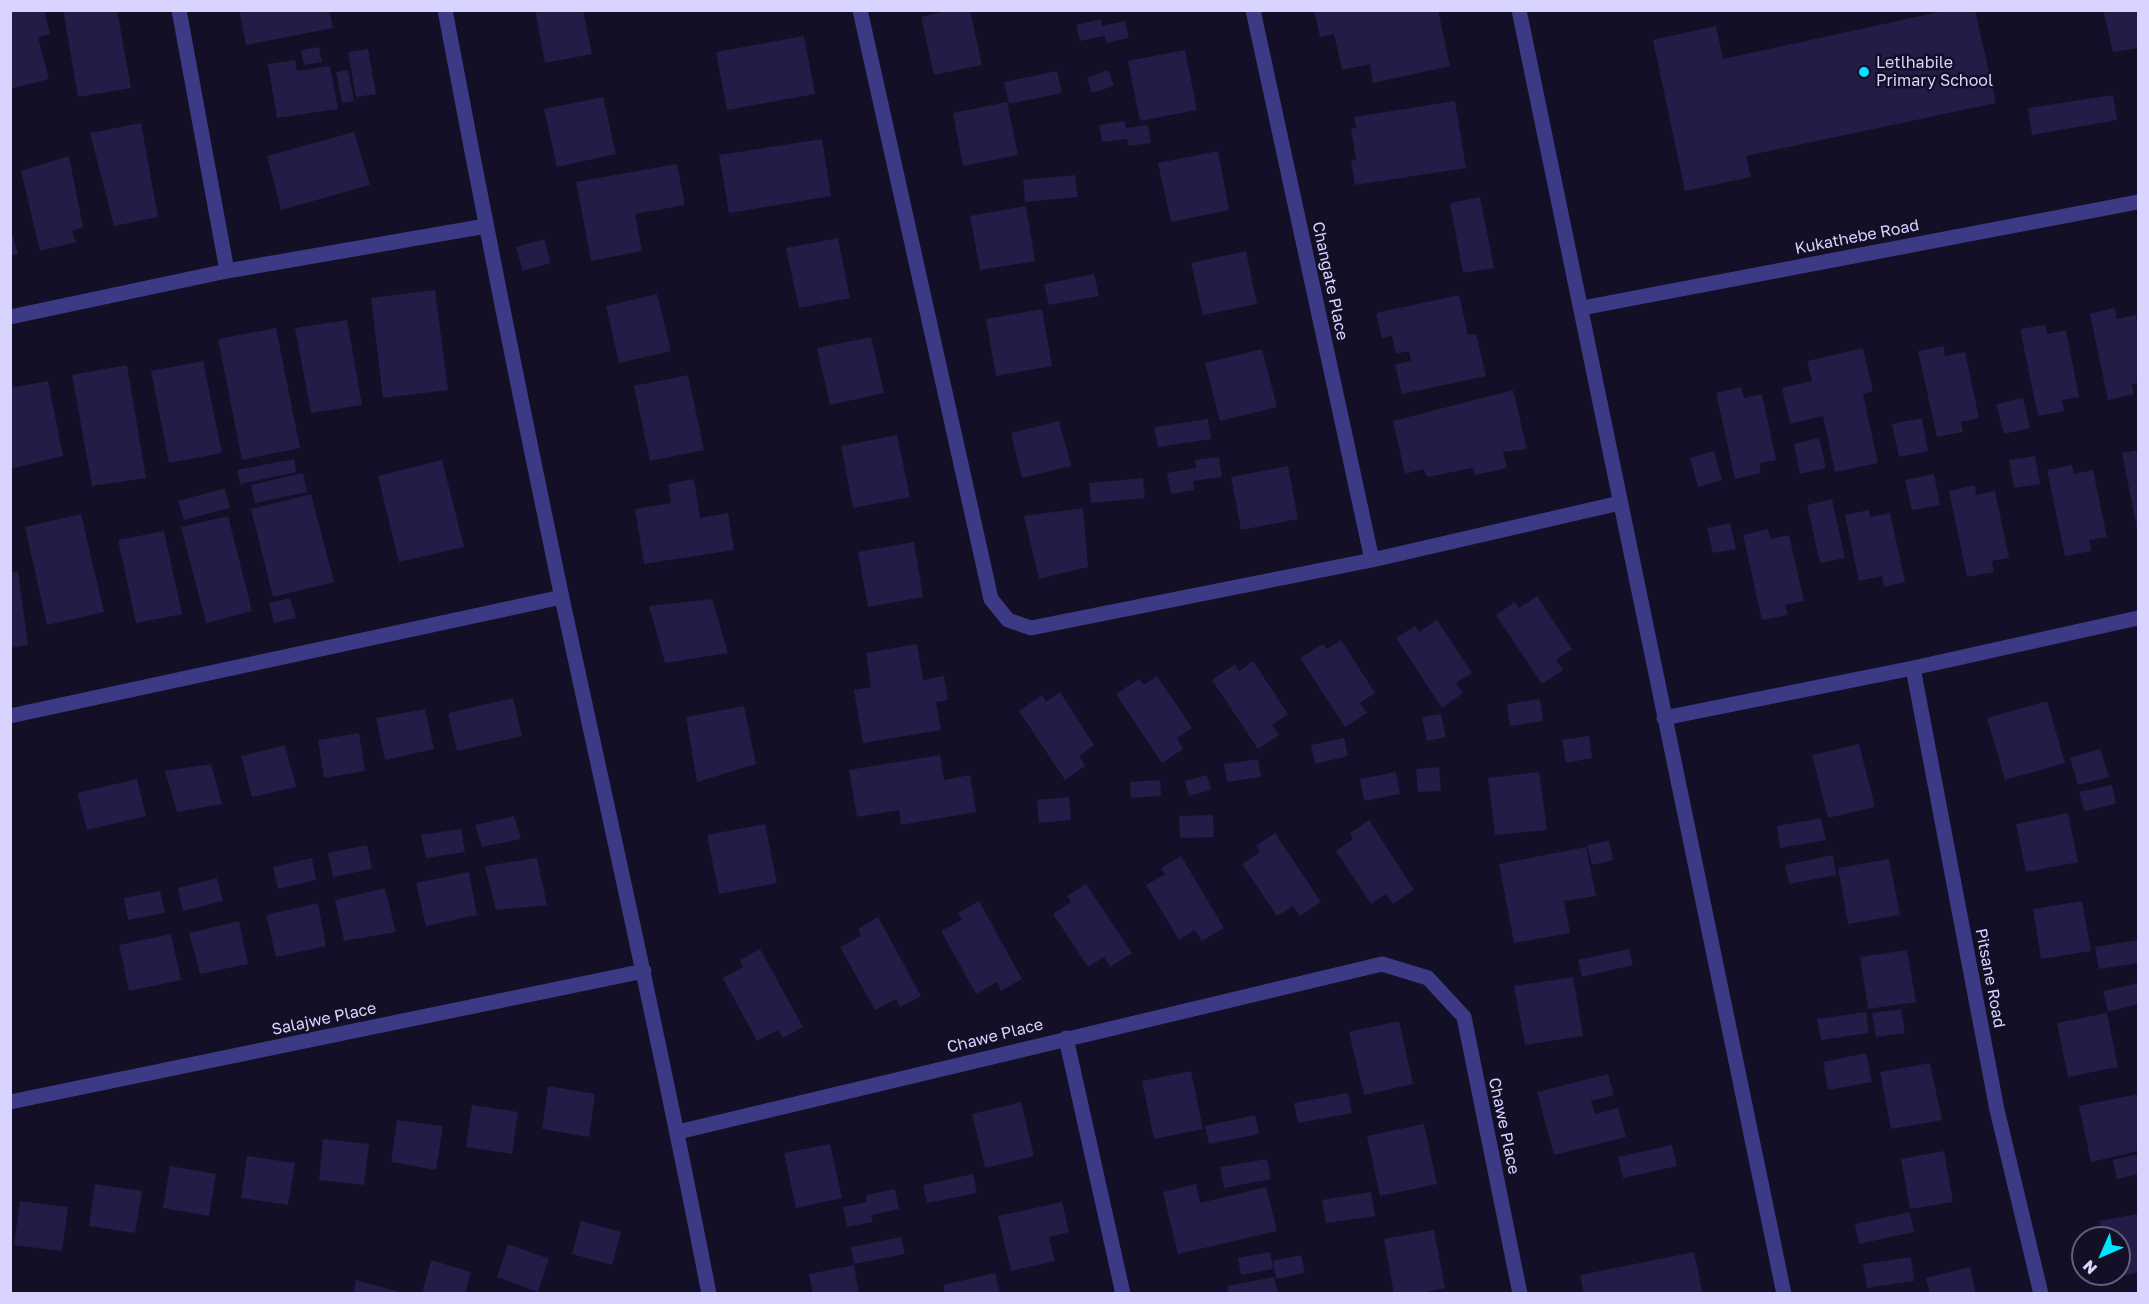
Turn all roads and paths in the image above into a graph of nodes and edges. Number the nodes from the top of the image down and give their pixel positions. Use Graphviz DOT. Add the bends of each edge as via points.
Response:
graph roads {
  1 [pos="179,10"];
  2 [pos="445,10"];
  3 [pos="860,10"];
  4 [pos="1253,10"];
  5 [pos="1519,10"];
  6 [pos="2139,202"];
  7 [pos="486,226"];
  8 [pos="227,271"];
  9 [pos="1582,308"];
  10 [pos="10,317"];
  11 [pos="1620,503"];
  12 [pos="1372,560"];
  13 [pos="562,597"];
  14 [pos="2139,618"];
  15 [pos="1912,668"];
  16 [pos="10,716"];
  17 [pos="1664,718"];
  18 [pos="644,971"];
  19 [pos="1066,1038"];
  20 [pos="10,1102"];
  21 [pos="678,1132"];
  22 [pos="709,1293"];
  23 [pos="1123,1293"];
  24 [pos="1520,1293"];
  25 [pos="1784,1293"];
  26 [pos="2041,1293"];
  1 -- 8 [label="street"];
  2 -- 7 [label="street"];
  3 -- 12 [label="street" via="991,599 1008,620 1031,628"];
  4 -- 12 [label="street, Changate Place"];
  5 -- 9 [label="street"];
  6 -- 9 [label="street, Kukathebe Road"];
  7 -- 8 [label="street"];
  7 -- 13 [label="street"];
  8 -- 10 [label="street"];
  9 -- 11 [label="street"];
  11 -- 12 [label="street"];
  11 -- 17 [label="street"];
  13 -- 16 [label="street"];
  13 -- 18 [label="street"];
  14 -- 15 [label="street"];
  15 -- 17 [label="street"];
  15 -- 26 [label="street, Pitsane Road" via="1997,1110"];
  17 -- 25 [label="street"];
  18 -- 20 [label="street, Salajwe Place"];
  18 -- 21 [label="street"];
  19 -- 21 [label="street, Chawe Place"];
  19 -- 23 [label="street, Chawe Place"];
  19 -- 24 [label="street, Chawe Place" via="1382,964 1428,978 1464,1017"];
  21 -- 22 [label="street"];
}
